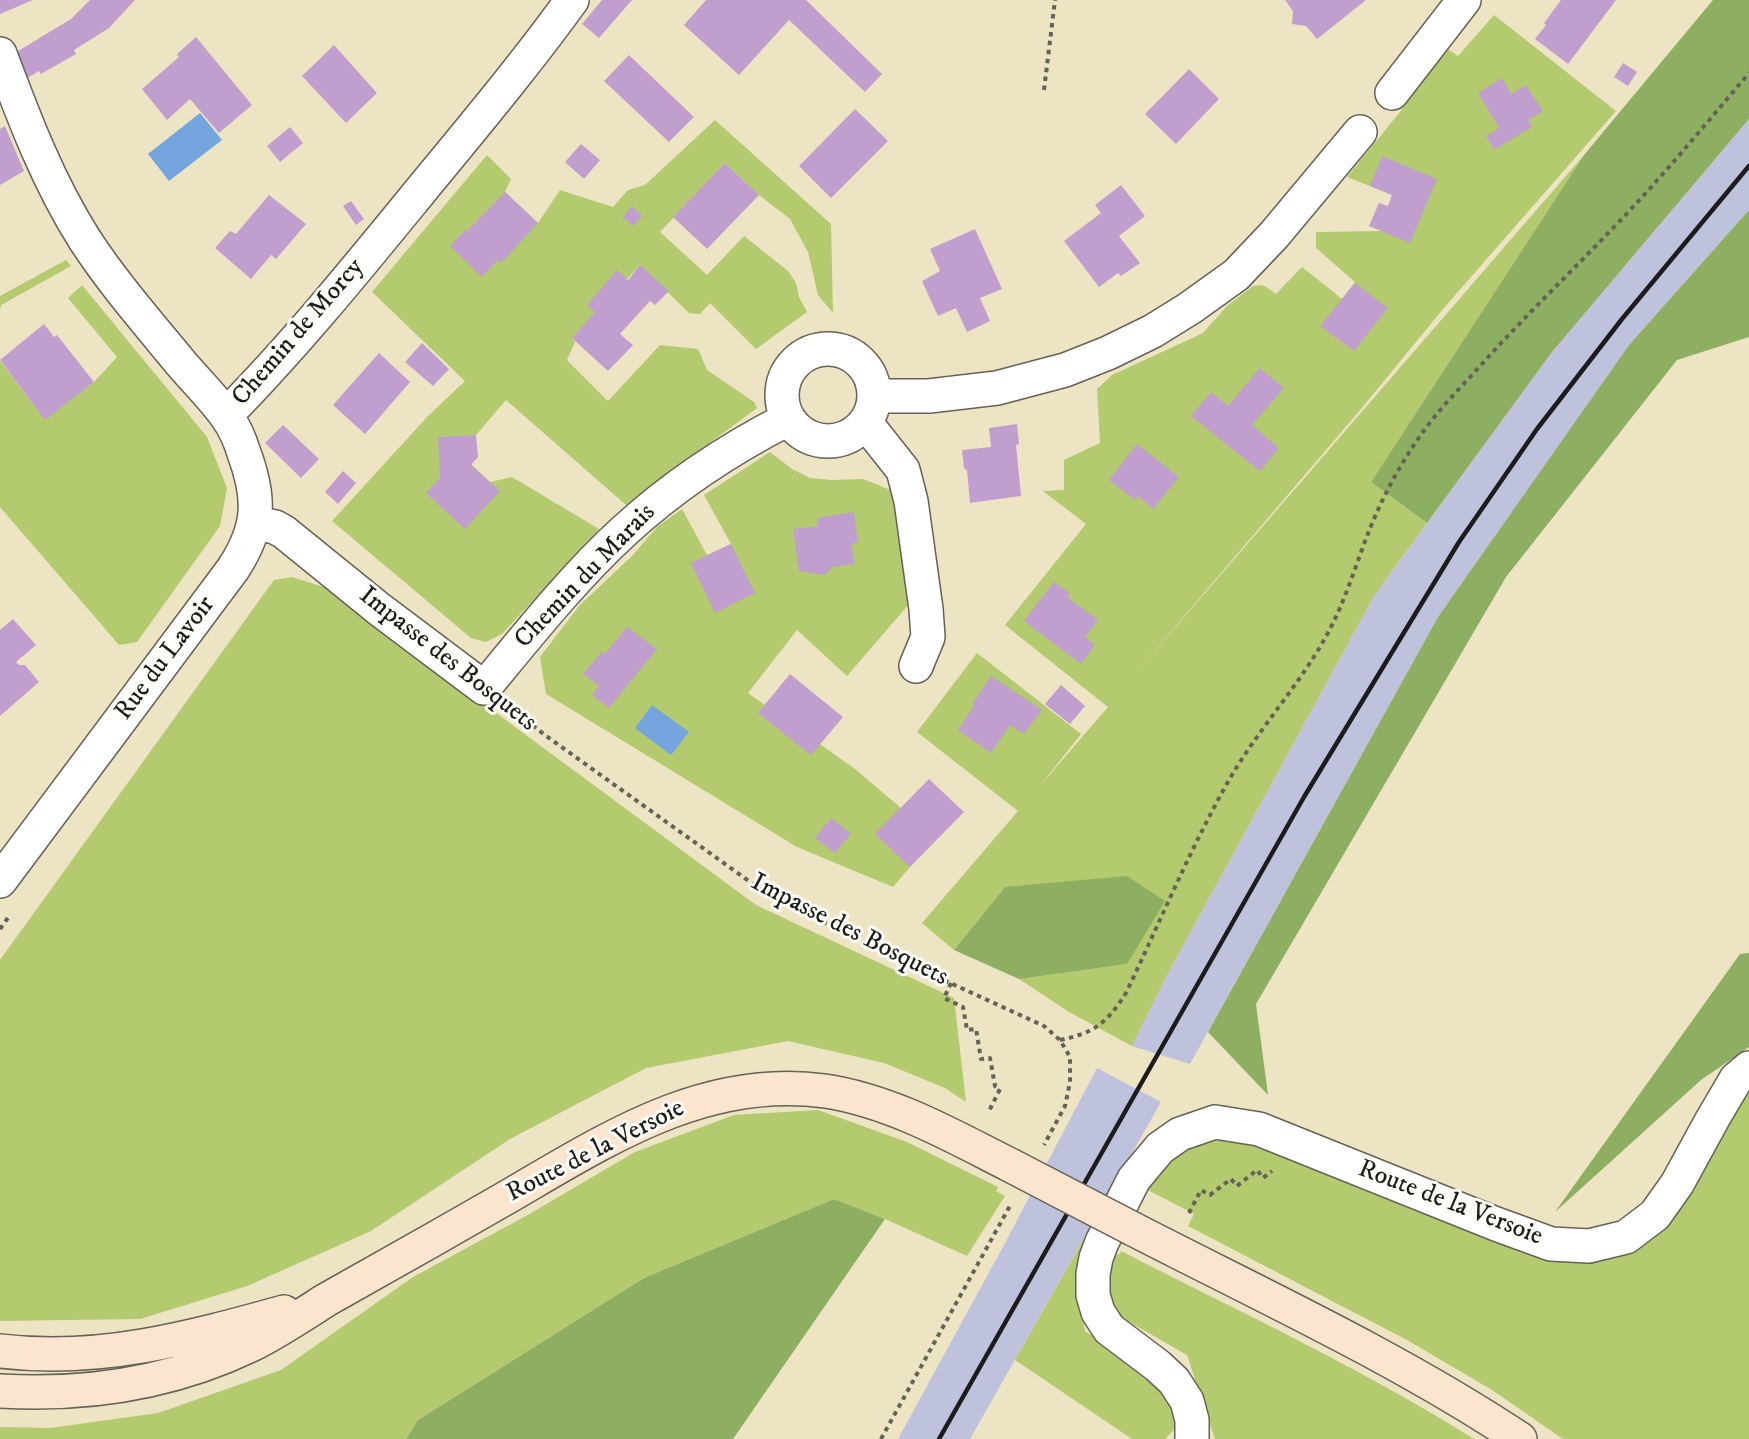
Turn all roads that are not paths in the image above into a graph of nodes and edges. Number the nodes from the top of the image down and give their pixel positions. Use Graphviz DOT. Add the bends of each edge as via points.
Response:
graph roads {
  1 [pos="572,0"];
  2 [pos="1464,0"];
  3 [pos="0,54"];
  4 [pos="1392,93"];
  5 [pos="1360,132"];
  6 [pos="870,409"];
  7 [pos="226,415"];
  8 [pos="788,418"];
  9 [pos="255,522"];
  10 [pos="916,666"];
  11 [pos="484,688"];
  12 [pos="0,881"];
  13 [pos="1749,1068"];
  14 [pos="326,1300"];
  15 [pos="0,1350"];
  16 [pos="0,1391"];
  17 [pos="1192,1439"];
  18 [pos="1520,1439"];
  1 -- 7 [label="street, Chemin de Morcy" via="390,228 284,355"];
  2 -- 4 [label="street"];
  3 -- 7 [label="street, Chemin de Morcy" via="39,153 85,240 117,285"];
  5 -- 6 [label="street" via="1274,236 1236,275 1153,331 1065,370 997,388 928,396"];
  6 -- 8 [label="street" via="855,432 826,441 811,438"];
  6 -- 8 [label="street" via="872,380 864,366 837,349 820,349 797,360 783,380 783,405"];
  6 -- 10 [label="street" via="903,470 911,501 928,637"];
  7 -- 9 [label="street, Rue du Lavoir" via="238,436 253,481"];
  8 -- 11 [label="street, Chemin du Marais" via="680,484 623,532"];
  9 -- 11 [label="street, Impasse des Bosquets" via="284,532"];
  9 -- 12 [label="street, Rue du Lavoir" via="233,569"];
  13 -- 17 [label="street, Route de la Versoie" via="1737,1079 1655,1215 1626,1237 1589,1246 1551,1244 1259,1129 1215,1122 1180,1134 1160,1148 1134,1179 1096,1258 1093,1295 1109,1329 1174,1381 1187,1401"];
  14 -- 15 [label="main road, Route de la Versoie" via="170,1342 129,1349 47,1353"];
  14 -- 16 [label="main road, Route de la Versoie" via="250,1345 167,1376 81,1391"];
  14 -- 18 [label="main road, Route de la Versoie, bridge" via="582,1154 663,1113 726,1094 825,1091 920,1120 1010,1165 1400,1366"];
}
